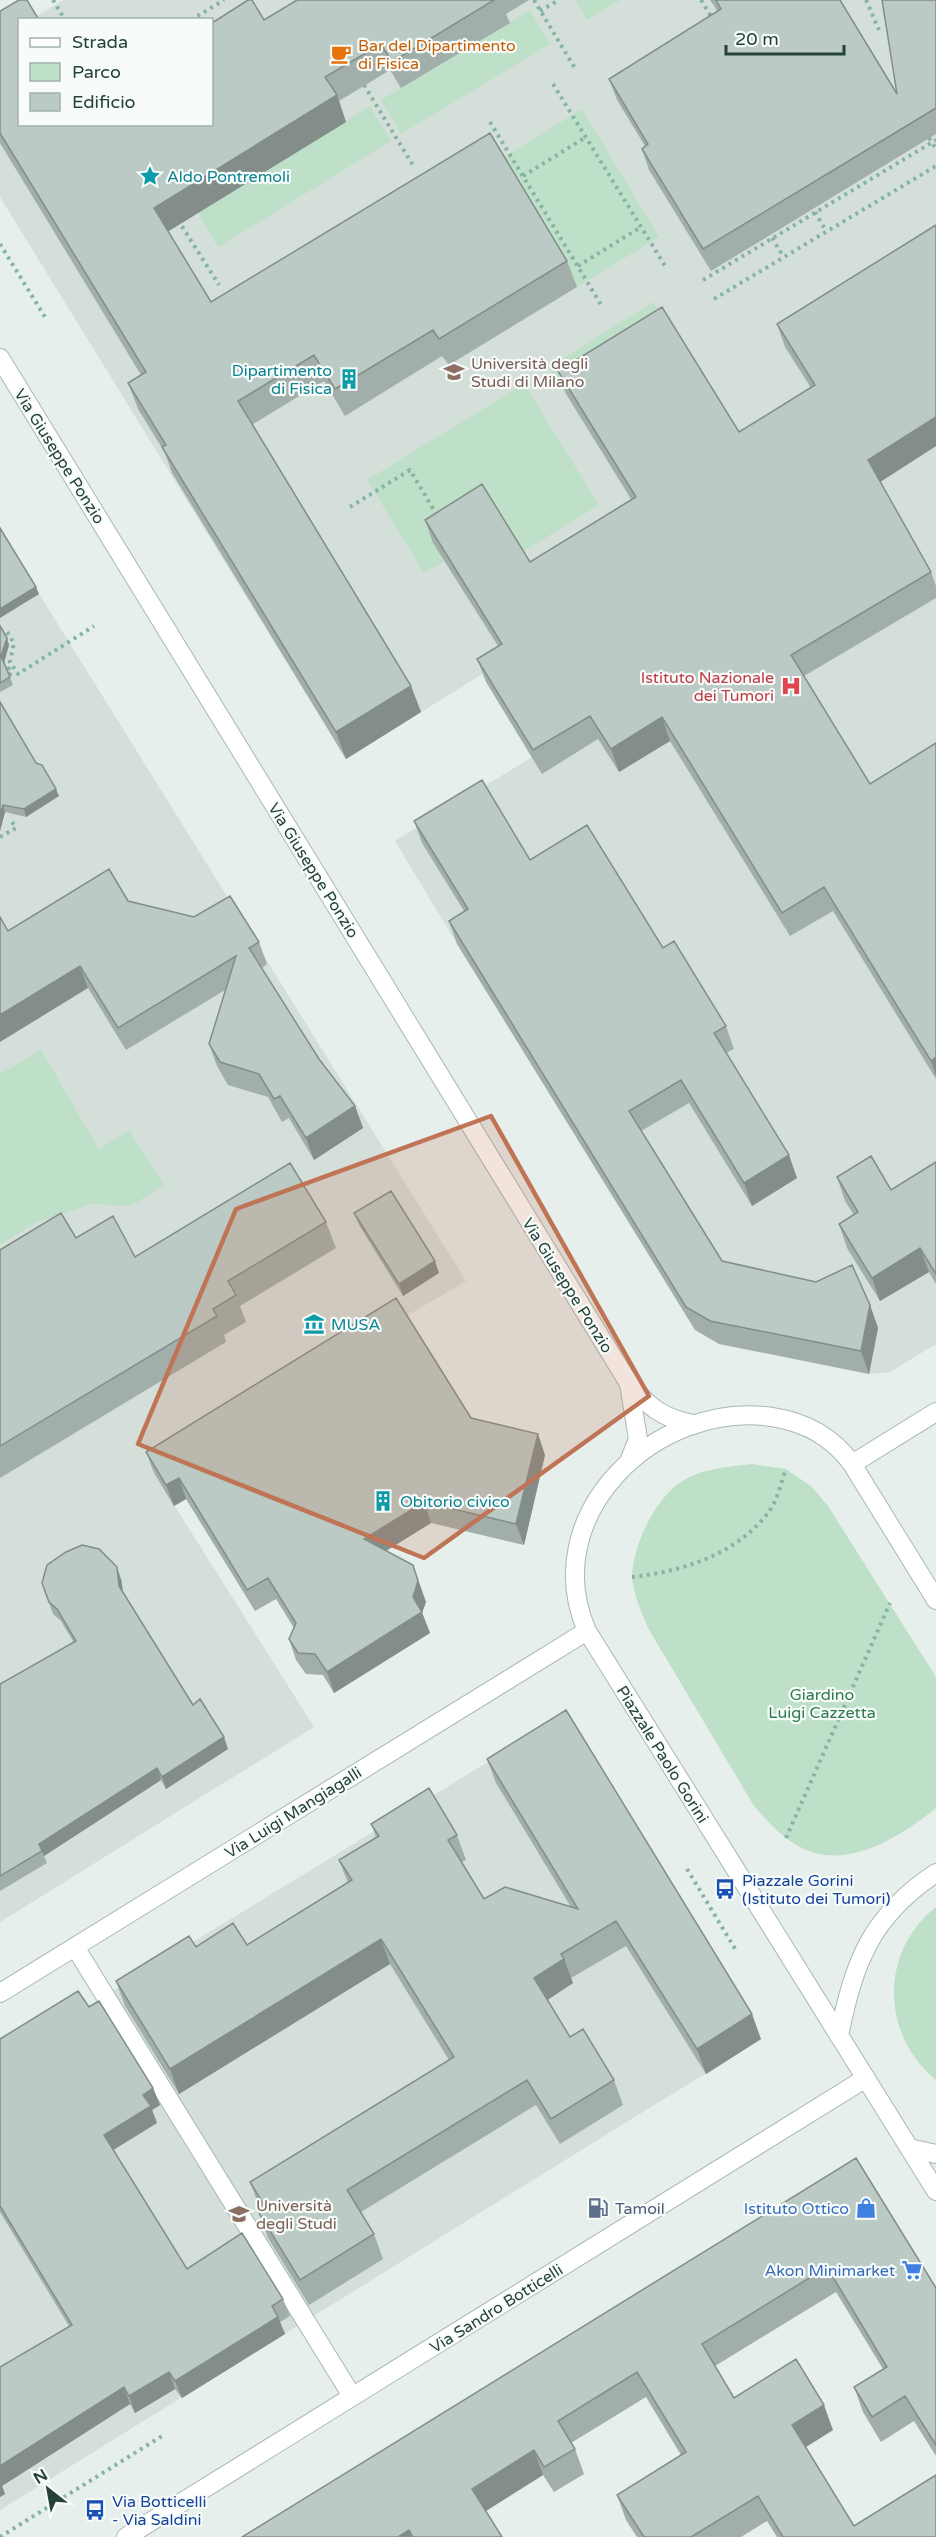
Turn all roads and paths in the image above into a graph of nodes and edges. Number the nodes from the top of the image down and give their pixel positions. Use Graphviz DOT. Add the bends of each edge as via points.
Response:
graph roads {
  1 [pos="53,0"];
  2 [pos="224,0"];
  3 [pos="534,0"];
  4 [pos="559,0"];
  5 [pos="701,0"];
  6 [pos="866,0"];
  7 [pos="540,11"];
  8 [pos="64,18"];
  9 [pos="194,18"];
  10 [pos="718,28"];
  11 [pos="879,30"];
  12 [pos="576,70"];
  13 [pos="553,84"];
  14 [pos="364,85"];
  15 [pos="490,122"];
  16 [pos="586,137"];
  17 [pos="932,140"];
  18 [pos="936,149"];
  19 [pos="936,166"];
  20 [pos="414,167"];
  21 [pos="523,176"];
  22 [pos="815,212"];
  23 [pos="176,217"];
  24 [pos="641,227"];
  25 [pos="826,231"];
  26 [pos="771,238"];
  27 [pos="0,244"];
  28 [pos="783,256"];
  29 [pos="578,266"];
  30 [pos="667,269"];
  31 [pos="703,280"];
  32 [pos="219,285"];
  33 [pos="714,299"];
  34 [pos="603,308"];
  35 [pos="45,317"];
  36 [pos="0,358"];
  37 [pos="350,507"];
  38 [pos="443,525"];
  39 [pos="94,626"];
  40 [pos="0,630"];
  41 [pos="12,664"];
  42 [pos="9,675"];
  43 [pos="10,819"];
  44 [pos="0,837"];
  45 [pos="628,1382"];
  46 [pos="936,1412"];
  47 [pos="693,1424"];
  48 [pos="629,1461"];
  49 [pos="852,1464"];
  50 [pos="786,1469"];
  51 [pos="632,1577"];
  52 [pos="936,1600"];
  53 [pos="890,1603"];
  54 [pos="586,1631"];
  55 [pos="786,1838"];
  56 [pos="687,1869"];
  57 [pos="936,1874"];
  58 [pos="75,1947"];
  59 [pos="737,1952"];
  60 [pos="0,1993"];
  61 [pos="839,2036"];
  62 [pos="866,2078"];
  63 [pos="909,2148"];
  64 [pos="936,2154"];
  65 [pos="936,2191"];
  66 [pos="352,2396"];
  67 [pos="162,2436"];
  68 [pos="0,2536"];
  69 [pos="126,2537"];
  1 -- 8 [label="path"];
  2 -- 9 [label="path"];
  3 -- 7 [label="path"];
  4 -- 7 [label="path"];
  5 -- 10 [label="path"];
  6 -- 11 [label="path"];
  7 -- 12 [label="path"];
  13 -- 16 [label="path"];
  14 -- 20 [label="path"];
  15 -- 21 [label="path"];
  16 -- 21 [label="path"];
  16 -- 24 [label="path"];
  17 -- 18 [label="path"];
  17 -- 22 [label="path"];
  19 -- 25 [label="path"];
  21 -- 29 [label="path"];
  22 -- 25 [label="path"];
  22 -- 26 [label="path"];
  23 -- 32 [label="path"];
  24 -- 29 [label="path"];
  24 -- 30 [label="path"];
  25 -- 28 [label="path"];
  26 -- 28 [label="path"];
  26 -- 31 [label="path"];
  27 -- 35 [label="path"];
  28 -- 33 [label="path"];
  29 -- 34 [label="path"];
  36 -- 45 [label="street, Via Giuseppe Ponzio"];
  37 -- 38 [label="path" via="410,470"];
  39 -- 41 [label="path" via="18,674"];
  40 -- 41 [label="path" via="7,632 14,643"];
  41 -- 42 [label="path"];
  43 -- 44 [label="path" via="16,828"];
  45 -- 47 [label="street, Piazzale Paolo Gorini" via="648,1406 668,1418"];
  45 -- 48 [label="street, Piazzale Paolo Gorini" via="638,1439"];
  46 -- 49 [label="street"];
  47 -- 48 [label="street, Piazzale Paolo Gorini" via="658,1439"];
  47 -- 49 [label="street, Piazzale Paolo Gorini" via="756,1415 790,1420 837,1444"];
  48 -- 54 [label="street, Piazzale Paolo Gorini" via="596,1502 577,1553 573,1582"];
  49 -- 52 [label="street, Piazzale Paolo Gorini"];
  50 -- 51 [label="path" via="770,1512 727,1550 668,1573"];
  53 -- 55 [label="path"];
  54 -- 58 [label="street, Via Luigi Mangiagalli"];
  54 -- 61 [label="street, Piazzale Paolo Gorini"];
  56 -- 59 [label="path"];
  57 -- 61 [label="street" via="910,1891 886,1915 853,1974"];
  58 -- 60 [label="street, Via Luigi Mangiagalli"];
  58 -- 66 [label="street"];
  61 -- 62 [label="street, Piazzale Paolo Gorini"];
  62 -- 63 [label="street, Piazzale Paolo Gorini"];
  62 -- 66 [label="street, Via Sandro Botticelli"];
  63 -- 64 [label="street"];
  63 -- 65 [label="street, Piazzale Paolo Gorini"];
  66 -- 69 [label="street, Via Sandro Botticelli"];
  67 -- 68 [label="path"];
}
